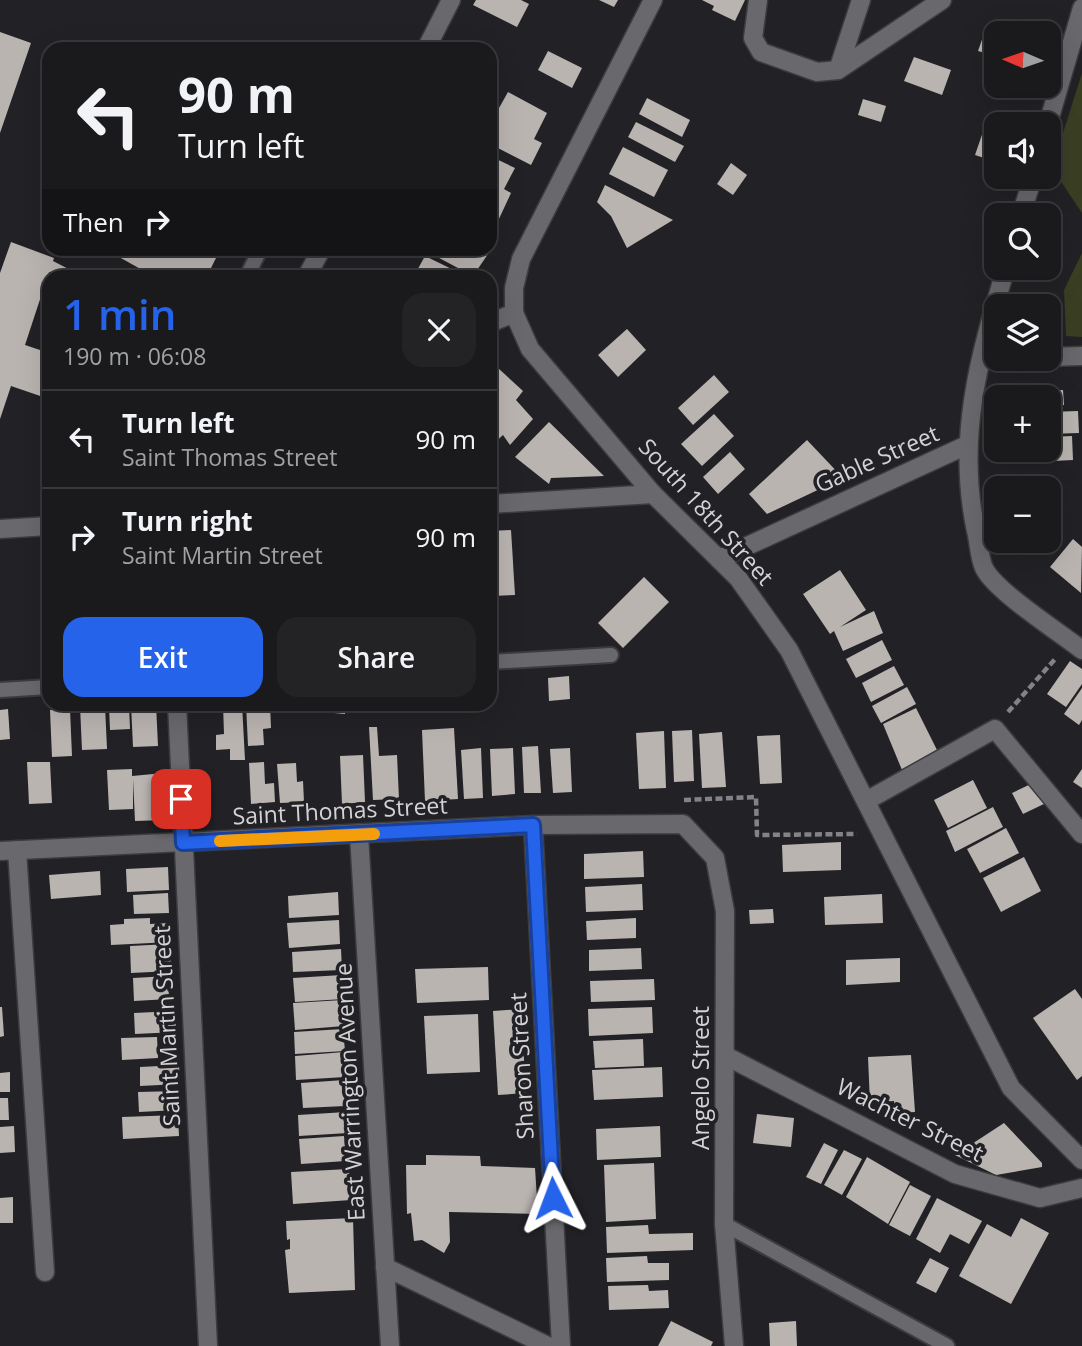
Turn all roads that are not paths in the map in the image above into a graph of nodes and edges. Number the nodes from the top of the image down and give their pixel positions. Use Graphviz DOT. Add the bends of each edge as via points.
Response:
graph roads {
  1 [pos="451,0"];
  2 [pos="653,0"];
  3 [pos="758,0"];
  4 [pos="861,0"];
  5 [pos="942,0"];
  6 [pos="1082,8"];
  7 [pos="430,42"];
  8 [pos="838,70"];
  9 [pos="1052,112"];
  10 [pos="514,313"];
  11 [pos="497,320"];
  12 [pos="1082,356"];
  13 [pos="1061,357"];
  14 [pos="984,371"];
  15 [pos="967,445"];
  16 [pos="653,494"];
  17 [pos="497,504"];
  18 [pos="42,526"];
  19 [pos="0,528"];
  20 [pos="719,559"];
  21 [pos="1077,646"];
  22 [pos="611,655"];
  23 [pos="497,662"];
  24 [pos="42,687"];
  25 [pos="0,690"];
  26 [pos="177,711"];
  27 [pos="866,801"];
  28 [pos="683,824"];
  29 [pos="533,825"];
  30 [pos="1082,834"];
  31 [pos="359,835"];
  32 [pos="183,843"];
  33 [pos="8,850"];
  34 [pos="726,1056"];
  35 [pos="1082,1160"];
  36 [pos="1082,1188"];
  37 [pos="724,1224"];
  38 [pos="385,1267"];
  39 [pos="45,1272"];
  40 [pos="208,1346"];
  41 [pos="390,1346"];
  42 [pos="548,1346"];
  43 [pos="561,1346"];
  44 [pos="734,1346"];
  45 [pos="947,1346"];
  1 -- 7 [label="street"];
  2 -- 10 [label="street, South 18th Street" via="521,259"];
  3 -- 8 [label="street" via="754,38 761,52 817,72"];
  4 -- 8 [label="street"];
  5 -- 8 [label="street"];
  6 -- 9 [label="street"];
  10 -- 11 [label="street"];
  10 -- 16 [label="street, South 18th Street" via="530,349"];
  12 -- 13 [label="street"];
  14 -- 15 [label="street, Gable Street"];
  15 -- 20 [label="street, Gable Street"];
  15 -- 21 [label="street" via="984,569 1018,603"];
  16 -- 17 [label="street"];
  16 -- 20 [label="street, South 18th Street"];
  18 -- 19 [label="street"];
  20 -- 27 [label="street, South 18th Street" via="789,650"];
  22 -- 23 [label="lane"];
  24 -- 25 [label="lane"];
  26 -- 32 [label="street, Saint Martin Street"];
  27 -- 30 [label="street" via="995,729"];
  27 -- 35 [label="street, South 18th Street" via="1011,1088"];
  28 -- 29 [label="street, Saint Thomas Street"];
  28 -- 34 [label="street, Angelo Street" via="715,858 722,898"];
  29 -- 31 [label="street, Saint Thomas Street"];
  29 -- 43 [label="street, Sharon Street"];
  31 -- 32 [label="street, Saint Thomas Street"];
  31 -- 38 [label="street, East Warrington Avenue"];
  32 -- 33 [label="street, Saint Thomas Street"];
  32 -- 40 [label="street, Saint Martin Street"];
  33 -- 39 [label="street"];
  34 -- 36 [label="street, Wachter Street" via="956,1174 1040,1198"];
  34 -- 37 [label="street, Angelo Street"];
  37 -- 44 [label="street, Angelo Street"];
  37 -- 45 [label="lane"];
  38 -- 41 [label="street, East Warrington Avenue"];
  38 -- 42 [label="street"];
}
